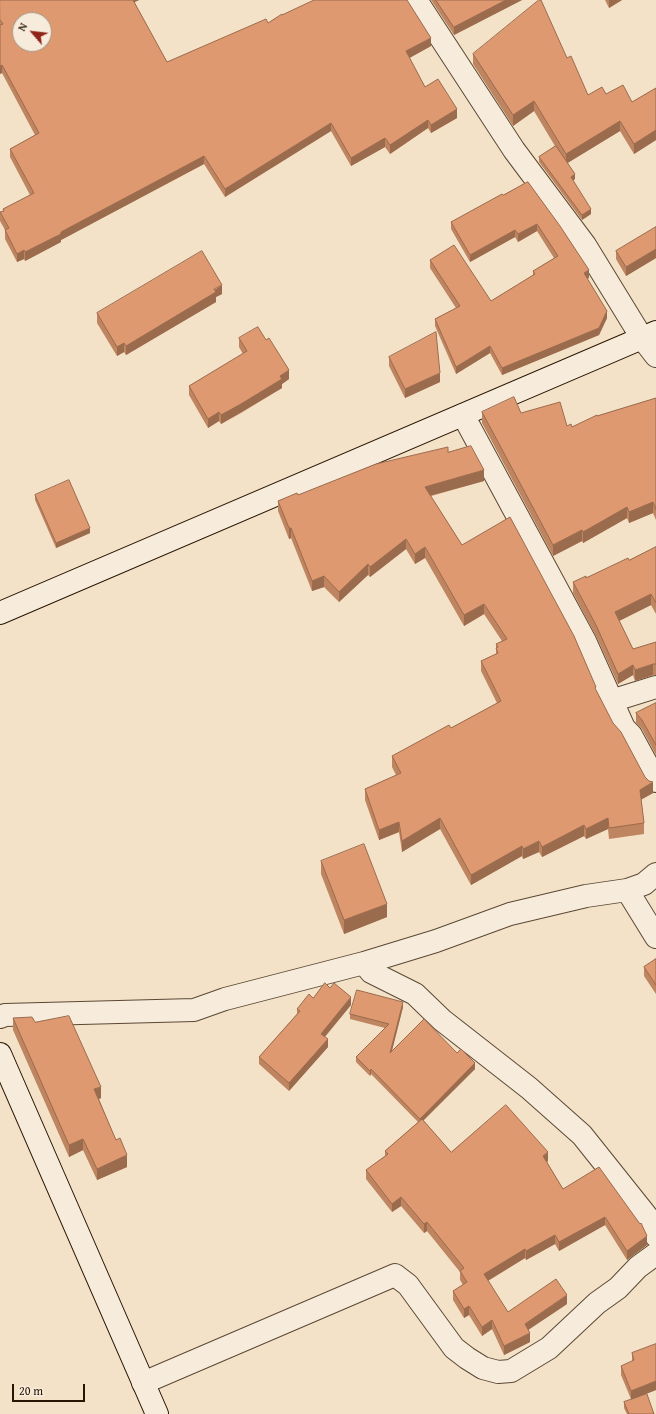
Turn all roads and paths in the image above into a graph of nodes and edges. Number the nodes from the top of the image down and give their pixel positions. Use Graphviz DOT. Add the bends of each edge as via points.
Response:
graph roads {
  1 [pos="416,0"];
  2 [pos="649,335"];
  3 [pos="656,356"];
  4 [pos="463,415"];
  5 [pos="0,613"];
  6 [pos="656,687"];
  7 [pos="611,701"];
  8 [pos="656,781"];
  9 [pos="656,874"];
  10 [pos="627,890"];
  11 [pos="656,936"];
  12 [pos="364,964"];
  13 [pos="0,1017"];
  14 [pos="0,1054"];
  15 [pos="654,1223"];
  16 [pos="656,1254"];
  17 [pos="143,1383"];
  18 [pos="157,1414"];
  1 -- 2 [label="street" via="514,150"];
  2 -- 3 [label="street"];
  2 -- 4 [label="street"];
  4 -- 5 [label="street"];
  4 -- 7 [label="street" via="585,641"];
  6 -- 7 [label="street"];
  7 -- 8 [label="street"];
  9 -- 10 [label="street" via="644,884"];
  10 -- 11 [label="street"];
  10 -- 12 [label="street" via="586,896 510,914"];
  12 -- 13 [label="street" via="225,999 194,1010"];
  12 -- 15 [label="street" via="371,972 415,994 442,1020 529,1088 582,1135"];
  14 -- 17 [label="street"];
  16 -- 17 [label="street" via="597,1303 549,1348 511,1371 498,1372 483,1368 454,1348 408,1284 395,1275"];
  17 -- 18 [label="street"];
}
